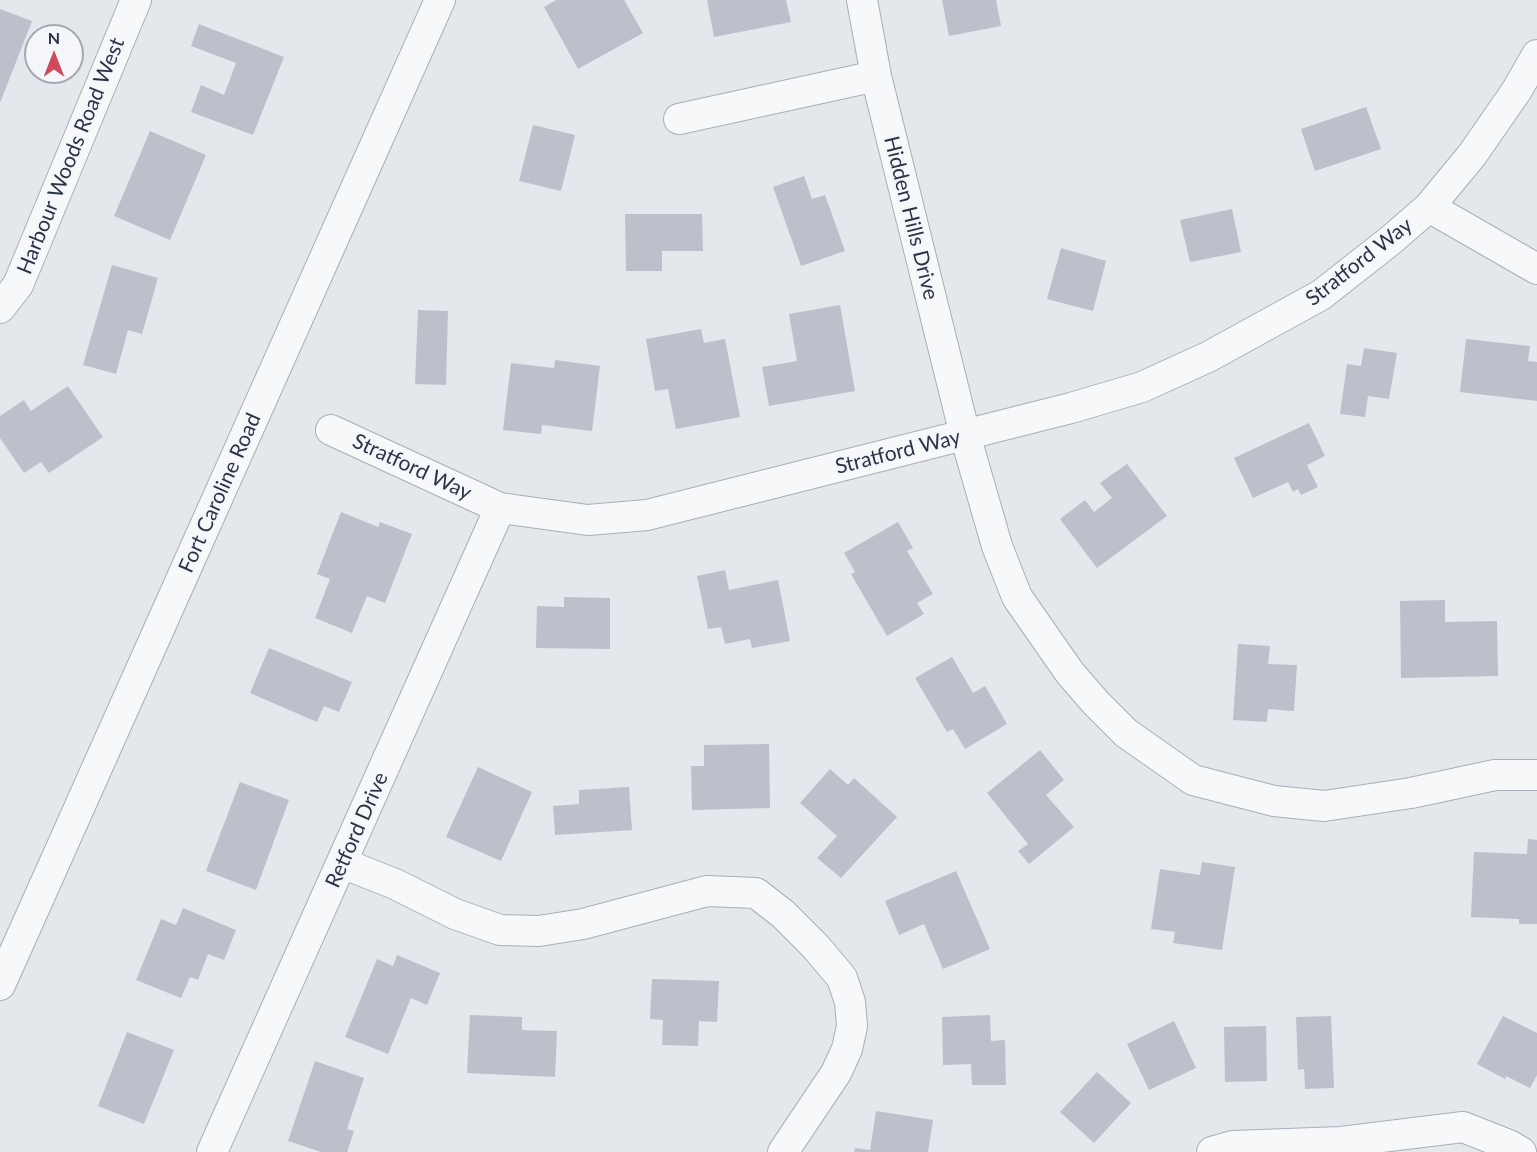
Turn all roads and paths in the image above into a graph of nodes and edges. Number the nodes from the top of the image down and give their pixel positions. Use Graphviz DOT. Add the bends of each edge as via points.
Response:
graph roads {
  1 [pos="136,0"];
  2 [pos="440,0"];
  3 [pos="862,0"];
  4 [pos="1537,56"];
  5 [pos="876,76"];
  6 [pos="679,118"];
  7 [pos="1429,207"];
  8 [pos="1537,269"];
  9 [pos="0,308"];
  10 [pos="331,430"];
  11 [pos="965,435"];
  12 [pos="500,508"];
  13 [pos="1537,776"];
  14 [pos="342,863"];
  15 [pos="0,986"];
  16 [pos="212,1152"];
  17 [pos="783,1152"];
  18 [pos="1212,1152"];
  19 [pos="1521,1152"];
  1 -- 9 [label="street, Harbour Woods Road West" via="18,285"];
  2 -- 15 [label="street, Fort Caroline Road"];
  3 -- 5 [label="street, Hidden Hills Drive"];
  4 -- 7 [label="street, Stratford Way" via="1473,155"];
  5 -- 6 [label="street"];
  5 -- 11 [label="street, Hidden Hills Drive"];
  7 -- 8 [label="street, Stratford Way"];
  7 -- 11 [label="street, Stratford Way" via="1321,296 1208,357 1142,387"];
  10 -- 12 [label="street, Stratford Way"];
  11 -- 12 [label="street, Stratford Way" via="647,516 588,520"];
  11 -- 13 [label="street, Hidden Hills Drive" via="997,546 1017,597 1096,703 1126,733 1193,780 1274,801 1324,806 1495,775"];
  12 -- 14 [label="street, Retford Drive"];
  14 -- 16 [label="street, Retford Drive"];
  14 -- 17 [label="street" via="500,930 539,931 583,924 707,891 756,893 816,947 842,978 850,1002 852,1026 847,1049 836,1073"];
  18 -- 19 [label="street" via="1233,1146 1341,1142 1463,1127"];
}
